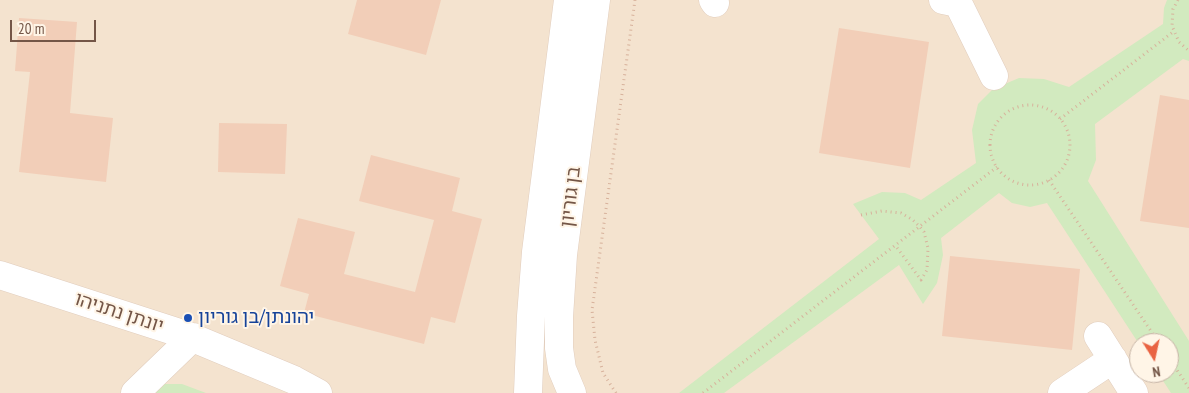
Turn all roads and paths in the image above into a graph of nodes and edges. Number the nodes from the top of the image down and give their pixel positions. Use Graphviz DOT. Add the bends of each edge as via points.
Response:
graph roads {
  1 [pos="568,0"];
  2 [pos="596,0"];
  3 [pos="635,0"];
  4 [pos="943,0"];
  5 [pos="1178,0"];
  6 [pos="1173,32"];
  7 [pos="1189,51"];
  8 [pos="994,76"];
  9 [pos="1060,119"];
  10 [pos="997,167"];
  11 [pos="1050,180"];
  12 [pos="861,214"];
  13 [pos="920,227"];
  14 [pos="895,245"];
  15 [pos="0,275"];
  16 [pos="1152,333"];
  17 [pos="1098,336"];
  18 [pos="193,337"];
  19 [pos="1113,359"];
  20 [pos="1179,373"];
  21 [pos="1189,388"];
  22 [pos="135,393"];
  23 [pos="318,393"];
  24 [pos="528,393"];
  25 [pos="572,393"];
  26 [pos="616,393"];
  27 [pos="703,393"];
  28 [pos="1062,393"];
  29 [pos="1134,393"];
  1 -- 24 [label="street, בן גוריון" via="536,252"];
  2 -- 25 [label="street, בן גוריון" via="563,255 559,318 562,369"];
  3 -- 26 [label="path" via="592,310 603,373"];
  4 -- 8 [label="street" via="958,3"];
  5 -- 6 [label="path" via="1172,14"];
  6 -- 7 [label="path"];
  6 -- 9 [label="path"];
  9 -- 10 [label="path" via="1036,106 1017,108 1006,114 997,122 992,134 991,152"];
  9 -- 11 [label="path" via="1068,132 1070,151 1063,168"];
  10 -- 11 [label="path" via="1018,184 1037,185"];
  10 -- 13 [label="path"];
  11 -- 16 [label="path"];
  12 -- 13 [label="path" via="901,213"];
  13 -- 14 [label="path"];
  13 -- 14 [label="path" via="928,248 927,270 921,280"];
  14 -- 27 [label="path"];
  15 -- 18 [label="street, יונתן נתניהו"];
  17 -- 19 [label="street"];
  18 -- 22 [label="street"];
  18 -- 23 [label="street, יונתן נתניהו"];
  19 -- 28 [label="street"];
  19 -- 29 [label="street"];
  20 -- 21 [label="path"];
}
